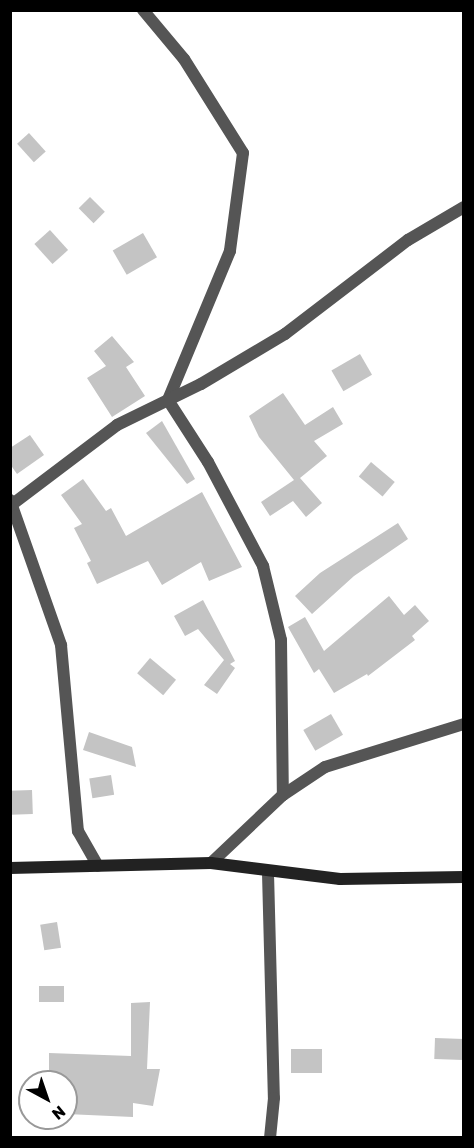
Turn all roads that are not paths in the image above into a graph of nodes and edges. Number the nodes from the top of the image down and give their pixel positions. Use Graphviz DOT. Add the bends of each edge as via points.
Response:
graph roads {
  1 [pos="143,10"];
  2 [pos="464,207"];
  3 [pos="168,400"];
  4 [pos="11,504"];
  5 [pos="464,724"];
  6 [pos="283,795"];
  7 [pos="211,863"];
  8 [pos="98,866"];
  9 [pos="10,868"];
  10 [pos="268,873"];
  11 [pos="464,877"];
  12 [pos="270,1137"];
  1 -- 3 [label="street" via="184,59 243,153 230,251"];
  2 -- 3 [label="street" via="408,240 285,334"];
  3 -- 4 [label="street" via="117,425"];
  3 -- 6 [label="street" via="208,462 263,566 281,640"];
  4 -- 8 [label="street" via="62,645 78,831"];
  5 -- 6 [label="street" via="325,767"];
  6 -- 7 [label="street"];
  7 -- 8 [label="main road"];
  7 -- 10 [label="main road"];
  8 -- 9 [label="main road"];
  10 -- 11 [label="main road" via="340,879"];
  10 -- 12 [label="street" via="274,1098"];
}
